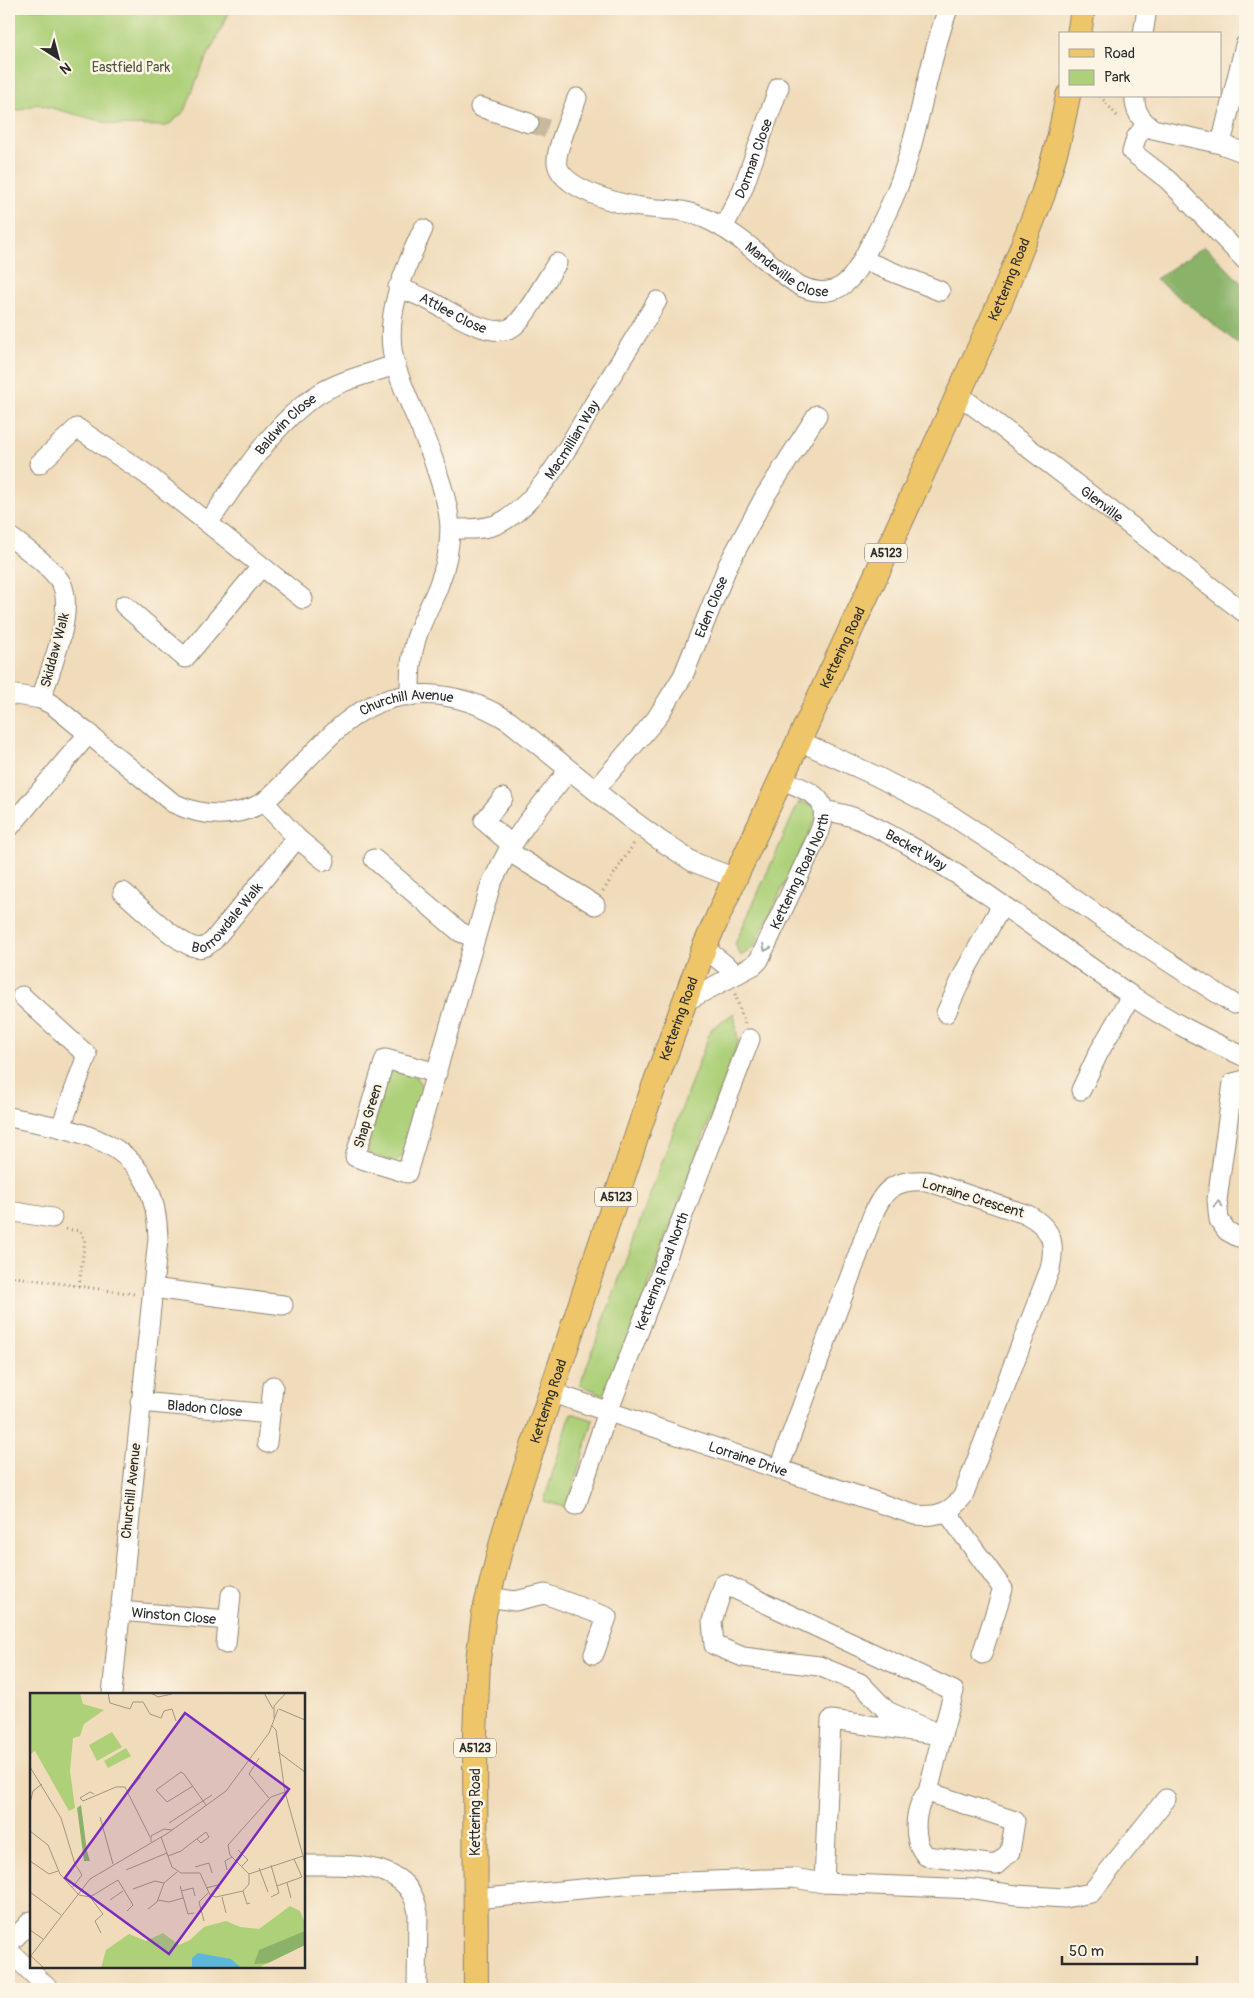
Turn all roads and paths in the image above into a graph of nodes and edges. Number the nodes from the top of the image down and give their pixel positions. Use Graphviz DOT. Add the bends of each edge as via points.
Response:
graph roads {
  1 [pos="948,9"];
  2 [pos="1083,9"];
  3 [pos="1147,9"];
  4 [pos="1079,32"];
  5 [pos="1144,32"];
  6 [pos="1245,45"];
  7 [pos="779,87"];
  8 [pos="577,98"];
  9 [pos="1068,98"];
  10 [pos="1135,98"];
  11 [pos="480,108"];
  12 [pos="529,123"];
  13 [pos="1146,124"];
  14 [pos="1221,144"];
  15 [pos="1245,153"];
  16 [pos="723,228"];
  17 [pos="423,229"];
  18 [pos="862,260"];
  19 [pos="1245,260"];
  20 [pos="557,263"];
  21 [pos="398,287"];
  22 [pos="940,292"];
  23 [pos="658,301"];
  24 [pos="395,366"];
  25 [pos="958,394"];
  26 [pos="816,415"];
  27 [pos="39,464"];
  28 [pos="208,523"];
  29 [pos="450,529"];
  30 [pos="9,536"];
  31 [pos="261,567"];
  32 [pos="303,599"];
  33 [pos="124,605"];
  34 [pos="1245,613"];
  35 [pos="9,694"];
  36 [pos="410,696"];
  37 [pos="41,699"];
  38 [pos="89,733"];
  39 [pos="799,740"];
  40 [pos="569,770"];
  41 [pos="780,779"];
  42 [pos="595,790"];
  43 [pos="503,798"];
  44 [pos="264,802"];
  45 [pos="824,811"];
  46 [pos="9,828"];
  47 [pos="644,829"];
  48 [pos="297,838"];
  49 [pos="510,848"];
  50 [pos="374,859"];
  51 [pos="325,861"];
  52 [pos="735,878"];
  53 [pos="123,892"];
  54 [pos="595,905"];
  55 [pos="1002,905"];
  56 [pos="475,938"];
  57 [pos="704,948"];
  58 [pos="740,973"];
  59 [pos="22,996"];
  60 [pos="1131,996"];
  61 [pos="684,1002"];
  62 [pos="1234,1004"];
  63 [pos="946,1013"];
  64 [pos="750,1039"];
  65 [pos="1245,1057"];
  66 [pos="437,1073"];
  67 [pos="1245,1080"];
  68 [pos="1081,1090"];
  69 [pos="9,1117"];
  70 [pos="61,1127"];
  71 [pos="9,1211"];
  72 [pos="52,1218"];
  73 [pos="1245,1235"];
  74 [pos="9,1276"];
  75 [pos="79,1286"];
  76 [pos="152,1292"];
  77 [pos="284,1305"];
  78 [pos="273,1386"];
  79 [pos="550,1392"];
  80 [pos="140,1402"];
  81 [pos="608,1412"];
  82 [pos="270,1414"];
  83 [pos="267,1443"];
  84 [pos="779,1468"];
  85 [pos="576,1505"];
  86 [pos="947,1512"];
  87 [pos="231,1595"];
  88 [pos="488,1597"];
  89 [pos="119,1611"];
  90 [pos="228,1620"];
  91 [pos="226,1644"];
  92 [pos="594,1654"];
  93 [pos="982,1654"];
  94 [pos="112,1693"];
  95 [pos="942,1736"];
  96 [pos="928,1792"];
  97 [pos="1166,1799"];
  98 [pos="305,1865"];
  99 [pos="824,1883"];
  100 [pos="475,1899"];
  101 [pos="30,1922"];
  102 [pos="9,1944"];
  103 [pos="9,1952"];
  104 [pos="49,1989"];
  105 [pos="417,1989"];
  106 [pos="476,1989"];
  1 -- 18 [label="street, Mandeville Close" via="896,192"];
  2 -- 4 [label="main road"];
  3 -- 5 [label="street"];
  6 -- 14 [label="street"];
  7 -- 16 [label="street, Dorman Close" via="742,192"];
  8 -- 16 [label="street, Mandeville Close" via="556,132 556,162 565,179 625,204 689,212"];
  9 -- 25 [label="main road, Kettering Road / A5123" via="1043,194 1001,300"];
  10 -- 13 [label="street" via="1135,106"];
  11 -- 12 [label="street"];
  13 -- 14 [label="street" via="1163,132"];
  13 -- 19 [label="street" via="1136,138 1132,152 1168,180"];
  14 -- 15 [label="street"];
  16 -- 18 [label="street, Mandeville Close" via="789,279 810,290 827,291 841,287"];
  17 -- 21 [label="street"];
  18 -- 22 [label="street"];
  20 -- 21 [label="street, Attlee Close" via="521,318 510,329 501,331 480,328"];
  21 -- 24 [label="street" via="392,343"];
  23 -- 29 [label="street, Macmillian Way" via="552,470 528,500 494,525"];
  24 -- 28 [label="street, Baldwin Close" via="342,382 317,394 300,408 256,457"];
  24 -- 29 [label="street" via="425,435 445,494"];
  25 -- 34 [label="street, Glenville"];
  25 -- 39 [label="main road, Kettering Road / A5123"];
  26 -- 42 [label="street, Eden Close" via="765,496 728,565 683,676 656,719"];
  27 -- 28 [label="street" via="77,428 146,474"];
  28 -- 31 [label="street"];
  29 -- 36 [label="street" via="438,587 416,638 410,663"];
  30 -- 37 [label="street, Skiddaw Walk" via="52,571 66,597 63,629"];
  31 -- 32 [label="street"];
  31 -- 33 [label="street" via="185,658"];
  35 -- 37 [label="street, Churchill Avenue"];
  36 -- 40 [label="street, Churchill Avenue" via="432,694 473,702 509,721"];
  36 -- 44 [label="street, Churchill Avenue" via="387,700 348,721"];
  37 -- 38 [label="street, Churchill Avenue"];
  38 -- 44 [label="street, Churchill Avenue" via="157,792 188,810 220,815 254,808"];
  38 -- 46 [label="street"];
  39 -- 41 [label="main road, Kettering Road / A5123"];
  39 -- 62 [label="street" via="956,818"];
  40 -- 42 [label="street, Churchill Avenue"];
  40 -- 49 [label="street, Shap Green"];
  41 -- 45 [label="street, Kettering Road North" via="816,795"];
  41 -- 52 [label="main road, Kettering Road / A5123"];
  42 -- 47 [label="street, Churchill Avenue"];
  43 -- 49 [label="street" via="484,821"];
  44 -- 48 [label="street"];
  45 -- 55 [label="street, Becket Way" via="847,814 881,830 929,856"];
  45 -- 58 [label="street, Kettering Road North, one-way" via="821,828 763,955"];
  47 -- 52 [label="street, Churchill Avenue" via="693,862"];
  47 -- 54 [label="path"];
  48 -- 51 [label="street"];
  48 -- 53 [label="street, Borrowdale Walk" via="206,946 192,947 181,941"];
  49 -- 54 [label="street"];
  49 -- 56 [label="street, Shap Green" via="491,884"];
  50 -- 56 [label="street" via="460,932"];
  52 -- 57 [label="main road, Kettering Road / A5123"];
  55 -- 60 [label="street, Becket Way"];
  55 -- 63 [label="street"];
  56 -- 66 [label="street, Shap Green"];
  57 -- 58 [label="street"];
  57 -- 61 [label="main road, Kettering Road / A5123"];
  58 -- 61 [label="street, Kettering Road North"];
  58 -- 64 [label="path" via="734,990"];
  59 -- 70 [label="street" via="87,1055"];
  60 -- 65 [label="street, Becket Way" via="1185,1029"];
  60 -- 68 [label="street"];
  61 -- 79 [label="main road, Kettering Road / A5123"];
  64 -- 81 [label="street, Kettering Road North"];
  66 -- 66 [label="street, Shap Green" via="407,1173 355,1157 385,1059"];
  73 -- 67 [label="street, one-way" via="1238,1237 1227,1231 1219,1220 1217,1200 1233,1083"];
  69 -- 70 [label="street, Churchill Avenue"];
  70 -- 76 [label="street, Churchill Avenue" via="108,1144 128,1158 144,1177 155,1204 157,1221"];
  71 -- 72 [label="street"];
  72 -- 75 [label="path" via="60,1228 80,1231 86,1240"];
  74 -- 75 [label="path"];
  75 -- 76 [label="path"];
  76 -- 77 [label="street"];
  76 -- 80 [label="street, Churchill Avenue"];
  78 -- 82 [label="street"];
  79 -- 81 [label="street, Lorraine Drive"];
  79 -- 88 [label="main road, Kettering Road / A5123" via="505,1530"];
  80 -- 82 [label="street, Bladon Close"];
  80 -- 89 [label="street, Churchill Avenue"];
  81 -- 84 [label="street, Lorraine Drive"];
  81 -- 85 [label="street, Kettering Road North"];
  82 -- 83 [label="street"];
  84 -- 86 [label="street, Lorraine Drive" via="915,1515"];
  84 -- 86 [label="street, Lorraine Crescent" via="879,1199 902,1183 927,1181 1040,1222 1049,1232 1053,1256 964,1496"];
  86 -- 93 [label="street" via="1003,1589"];
  87 -- 90 [label="street, Winston Close"];
  88 -- 92 [label="street" via="515,1601 545,1594 607,1617"];
  88 -- 100 [label="main road, Kettering Road / A5123" via="478,1660"];
  89 -- 90 [label="street, Winston Close"];
  89 -- 94 [label="street, Churchill Avenue"];
  90 -- 91 [label="street, Winston Close"];
  95 -- 95 [label="street" via="887,1711 860,1683 819,1666 743,1657 714,1645 712,1621 724,1584 954,1691"];
  95 -- 96 [label="street"];
  95 -- 99 [label="street" via="831,1720"];
  96 -- 96 [label="street" via="1015,1821 1010,1852 996,1865 926,1856 918,1844 917,1812"];
  97 -- 99 [label="street" via="1092,1893 1065,1898 1016,1896 974,1889"];
  98 -- 105 [label="street" via="366,1867 385,1871 405,1883 416,1900 418,1913"];
  99 -- 100 [label="street" via="793,1878 634,1884"];
  100 -- 106 [label="main road, Kettering Road / A5123"];
  101 -- 102 [label="street"];
  103 -- 104 [label="street"];
}
